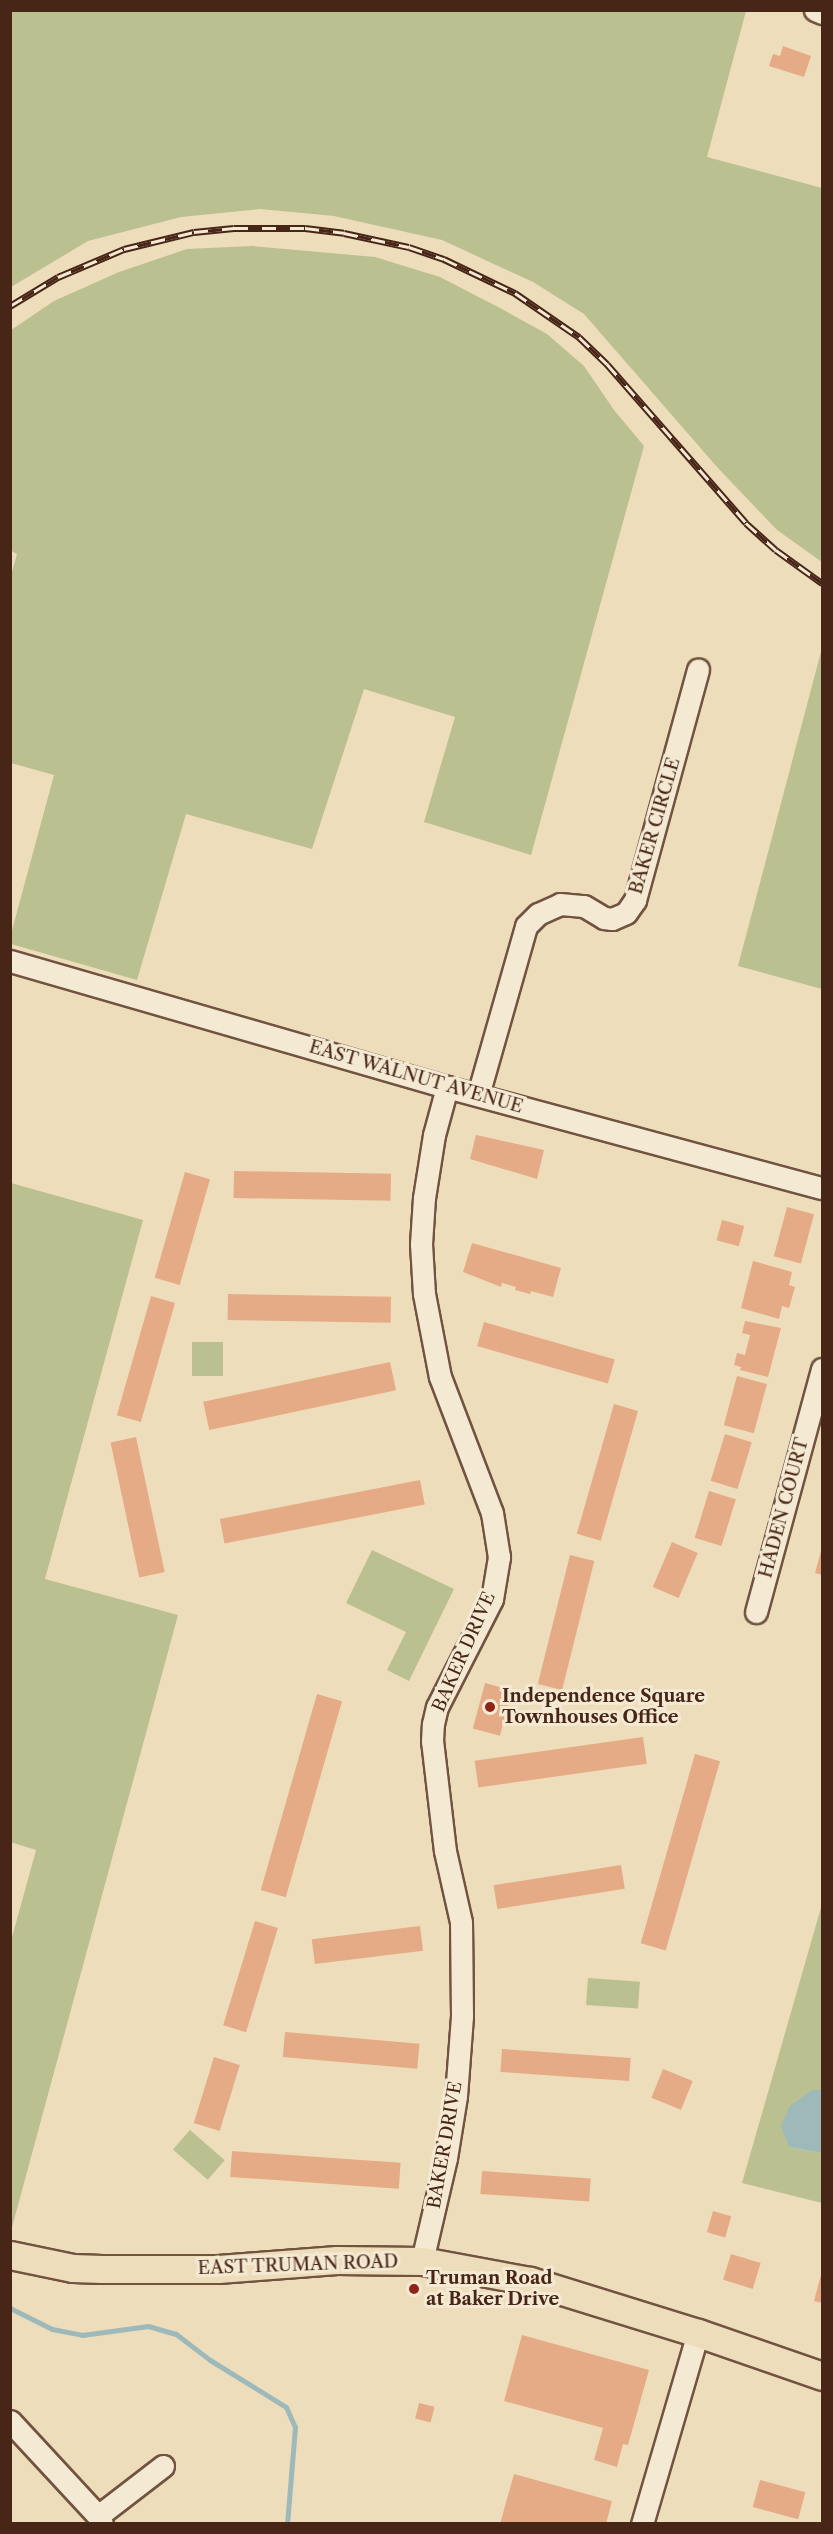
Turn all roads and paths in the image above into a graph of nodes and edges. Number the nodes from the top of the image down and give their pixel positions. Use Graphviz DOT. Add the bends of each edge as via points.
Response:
graph roads {
  1 [pos="815,10"];
  2 [pos="822,13"];
  3 [pos="698,669"];
  4 [pos="10,962"];
  5 [pos="447,1087"];
  6 [pos="478,1095"];
  7 [pos="822,1188"];
  8 [pos="822,1369"];
  9 [pos="756,1612"];
  10 [pos="10,2255"];
  11 [pos="422,2261"];
  12 [pos="698,2333"];
  13 [pos="822,2376"];
  14 [pos="10,2421"];
  15 [pos="163,2466"];
  16 [pos="100,2519"];
  17 [pos="642,2523"];
  1 -- 2 [label="street"];
  3 -- 6 [label="street, BAKER CIRCLE" via="635,900 626,913 612,918 604,918 584,906 560,904 538,914 526,926"];
  4 -- 5 [label="street, EAST WALNUT AVENUE"];
  5 -- 6 [label="street, EAST WALNUT AVENUE"];
  5 -- 11 [label="street, BAKER DRIVE" via="424,1198 424,1294 440,1377 492,1513 499,1557 492,1599 437,1707 433,1724 445,1851 461,1922 462,2016 446,2158"];
  6 -- 7 [label="street, EAST WALNUT AVENUE"];
  8 -- 9 [label="street, HADEN COURT"];
  10 -- 11 [label="main road, EAST TRUMAN ROAD" via="73,2268 102,2269 218,2269 338,2260"];
  11 -- 12 [label="main road, EAST TRUMAN ROAD" via="530,2281"];
  12 -- 13 [label="main road, EAST TRUMAN ROAD"];
  12 -- 17 [label="street"];
  14 -- 16 [label="street"];
  15 -- 16 [label="street"];
}
